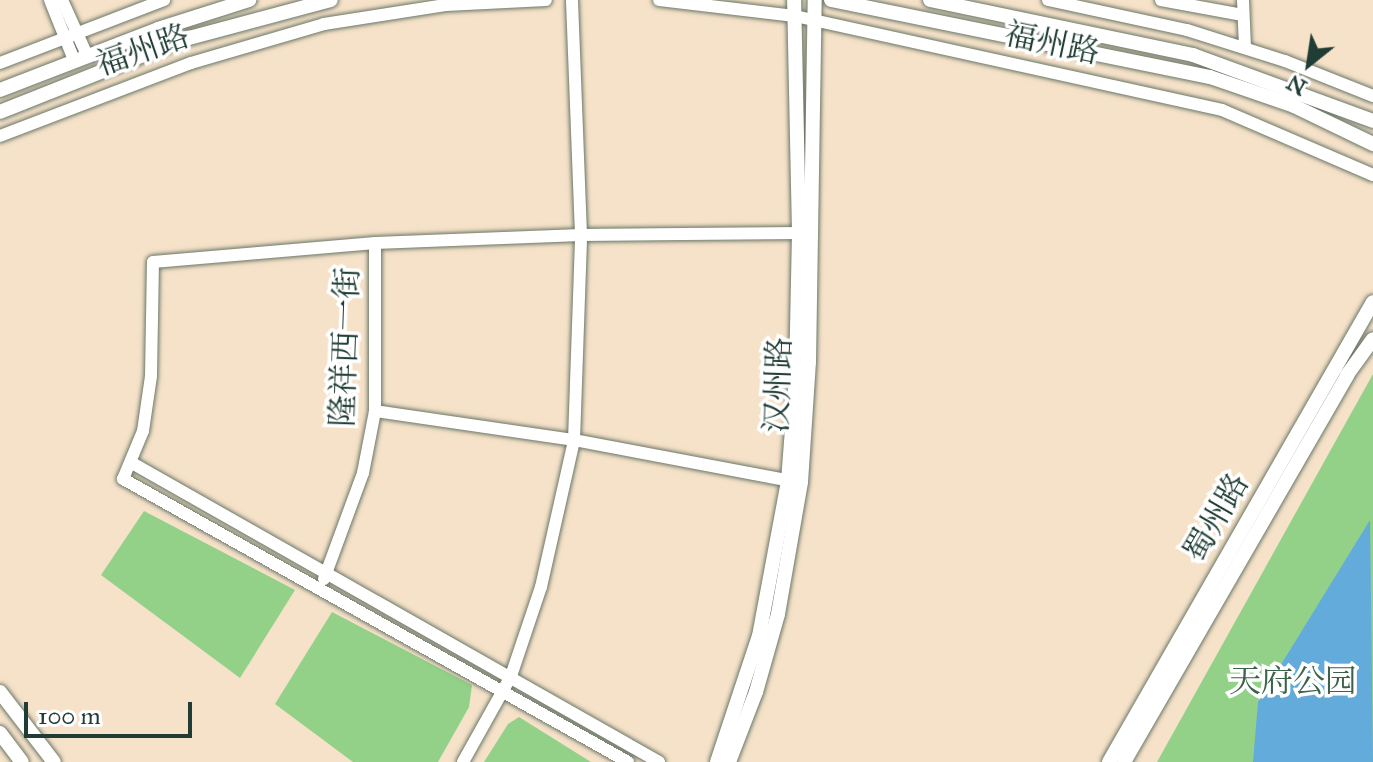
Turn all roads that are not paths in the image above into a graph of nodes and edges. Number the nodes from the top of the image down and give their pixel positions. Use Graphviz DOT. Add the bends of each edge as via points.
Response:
graph roads {
  1 [pos="50,0"];
  2 [pos="62,0"];
  3 [pos="164,0"];
  4 [pos="249,0"];
  5 [pos="331,0"];
  6 [pos="546,0"];
  7 [pos="572,0"];
  8 [pos="659,0"];
  9 [pos="794,0"];
  10 [pos="815,0"];
  11 [pos="831,0"];
  12 [pos="930,0"];
  13 [pos="1048,0"];
  14 [pos="1161,0"];
  15 [pos="1226,0"];
  16 [pos="1243,0"];
  17 [pos="1203,8"];
  18 [pos="1243,15"];
  19 [pos="795,16"];
  20 [pos="816,22"];
  21 [pos="71,34"];
  22 [pos="1245,48"];
  23 [pos="80,57"];
  24 [pos="0,63"];
  25 [pos="0,90"];
  26 [pos="1373,96"];
  27 [pos="0,112"];
  28 [pos="1373,121"];
  29 [pos="0,136"];
  30 [pos="1373,144"];
  31 [pos="1373,175"];
  32 [pos="799,233"];
  33 [pos="581,235"];
  34 [pos="375,243"];
  35 [pos="1373,302"];
  36 [pos="1373,339"];
  37 [pos="375,411"];
  38 [pos="574,440"];
  39 [pos="132,463"];
  40 [pos="795,482"];
  41 [pos="327,574"];
  42 [pos="319,588"];
  43 [pos="511,676"];
  44 [pos="504,690"];
  45 [pos="0,692"];
  46 [pos="0,733"];
  47 [pos="22,762"];
  48 [pos="54,762"];
  49 [pos="463,762"];
  50 [pos="628,762"];
  51 [pos="659,762"];
  52 [pos="717,762"];
  53 [pos="729,762"];
  54 [pos="1109,762"];
  55 [pos="1124,762"];
  1 -- 21 [label="street"];
  2 -- 21 [label="street"];
  3 -- 21 [label="street, 福州路"];
  4 -- 23 [label="main road, 福州路"];
  5 -- 27 [label="main road, 福州路" via="178,41"];
  6 -- 29 [label="street, 福州路" via="446,5 324,24 191,63"];
  7 -- 33 [label="street"];
  8 -- 19 [label="street, 福州路"];
  9 -- 19 [label="main road, 汉州路"];
  10 -- 20 [label="main road, 汉州路"];
  11 -- 30 [label="main road, 福州路" via="1210,77 1294,106"];
  12 -- 28 [label="main road, 福州路" via="1193,55"];
  13 -- 22 [label="street, 福州路"];
  14 -- 17 [label="street"];
  15 -- 17 [label="street"];
  16 -- 18 [label="street"];
  17 -- 18 [label="street"];
  18 -- 22 [label="street"];
  19 -- 20 [label="street, 福州路"];
  19 -- 32 [label="main road, 汉州路"];
  20 -- 31 [label="street, 福州路" via="1222,110"];
  20 -- 40 [label="main road, 汉州路" via="807,418"];
  21 -- 23 [label="street"];
  21 -- 24 [label="street, 福州路"];
  22 -- 26 [label="street, 福州路"];
  23 -- 25 [label="main road, 福州路"];
  32 -- 33 [label="street"];
  32 -- 40 [label="main road, 汉州路"];
  33 -- 34 [label="street"];
  33 -- 38 [label="street"];
  34 -- 37 [label="street, 隆祥西一街"];
  34 -- 39 [label="street" via="153,262 151,376"];
  35 -- 54 [label="main road, 蜀州路"];
  36 -- 55 [label="main road, 蜀州路" via="1347,375"];
  37 -- 38 [label="street"];
  37 -- 41 [label="street, 隆祥西一街" via="363,473"];
  38 -- 40 [label="street"];
  38 -- 43 [label="street" via="541,587"];
  39 -- 41 [label="street"];
  39 -- 42 [label="street" via="123,479"];
  40 -- 52 [label="main road, 汉州路" via="759,636"];
  40 -- 53 [label="main road, 汉州路" via="778,614"];
  41 -- 42 [label="street, 隆祥西一街"];
  41 -- 43 [label="street"];
  42 -- 44 [label="street"];
  43 -- 44 [label="street"];
  43 -- 51 [label="street"];
  44 -- 49 [label="street"];
  44 -- 50 [label="street"];
  45 -- 48 [label="main road"];
  46 -- 47 [label="main road"];
}
